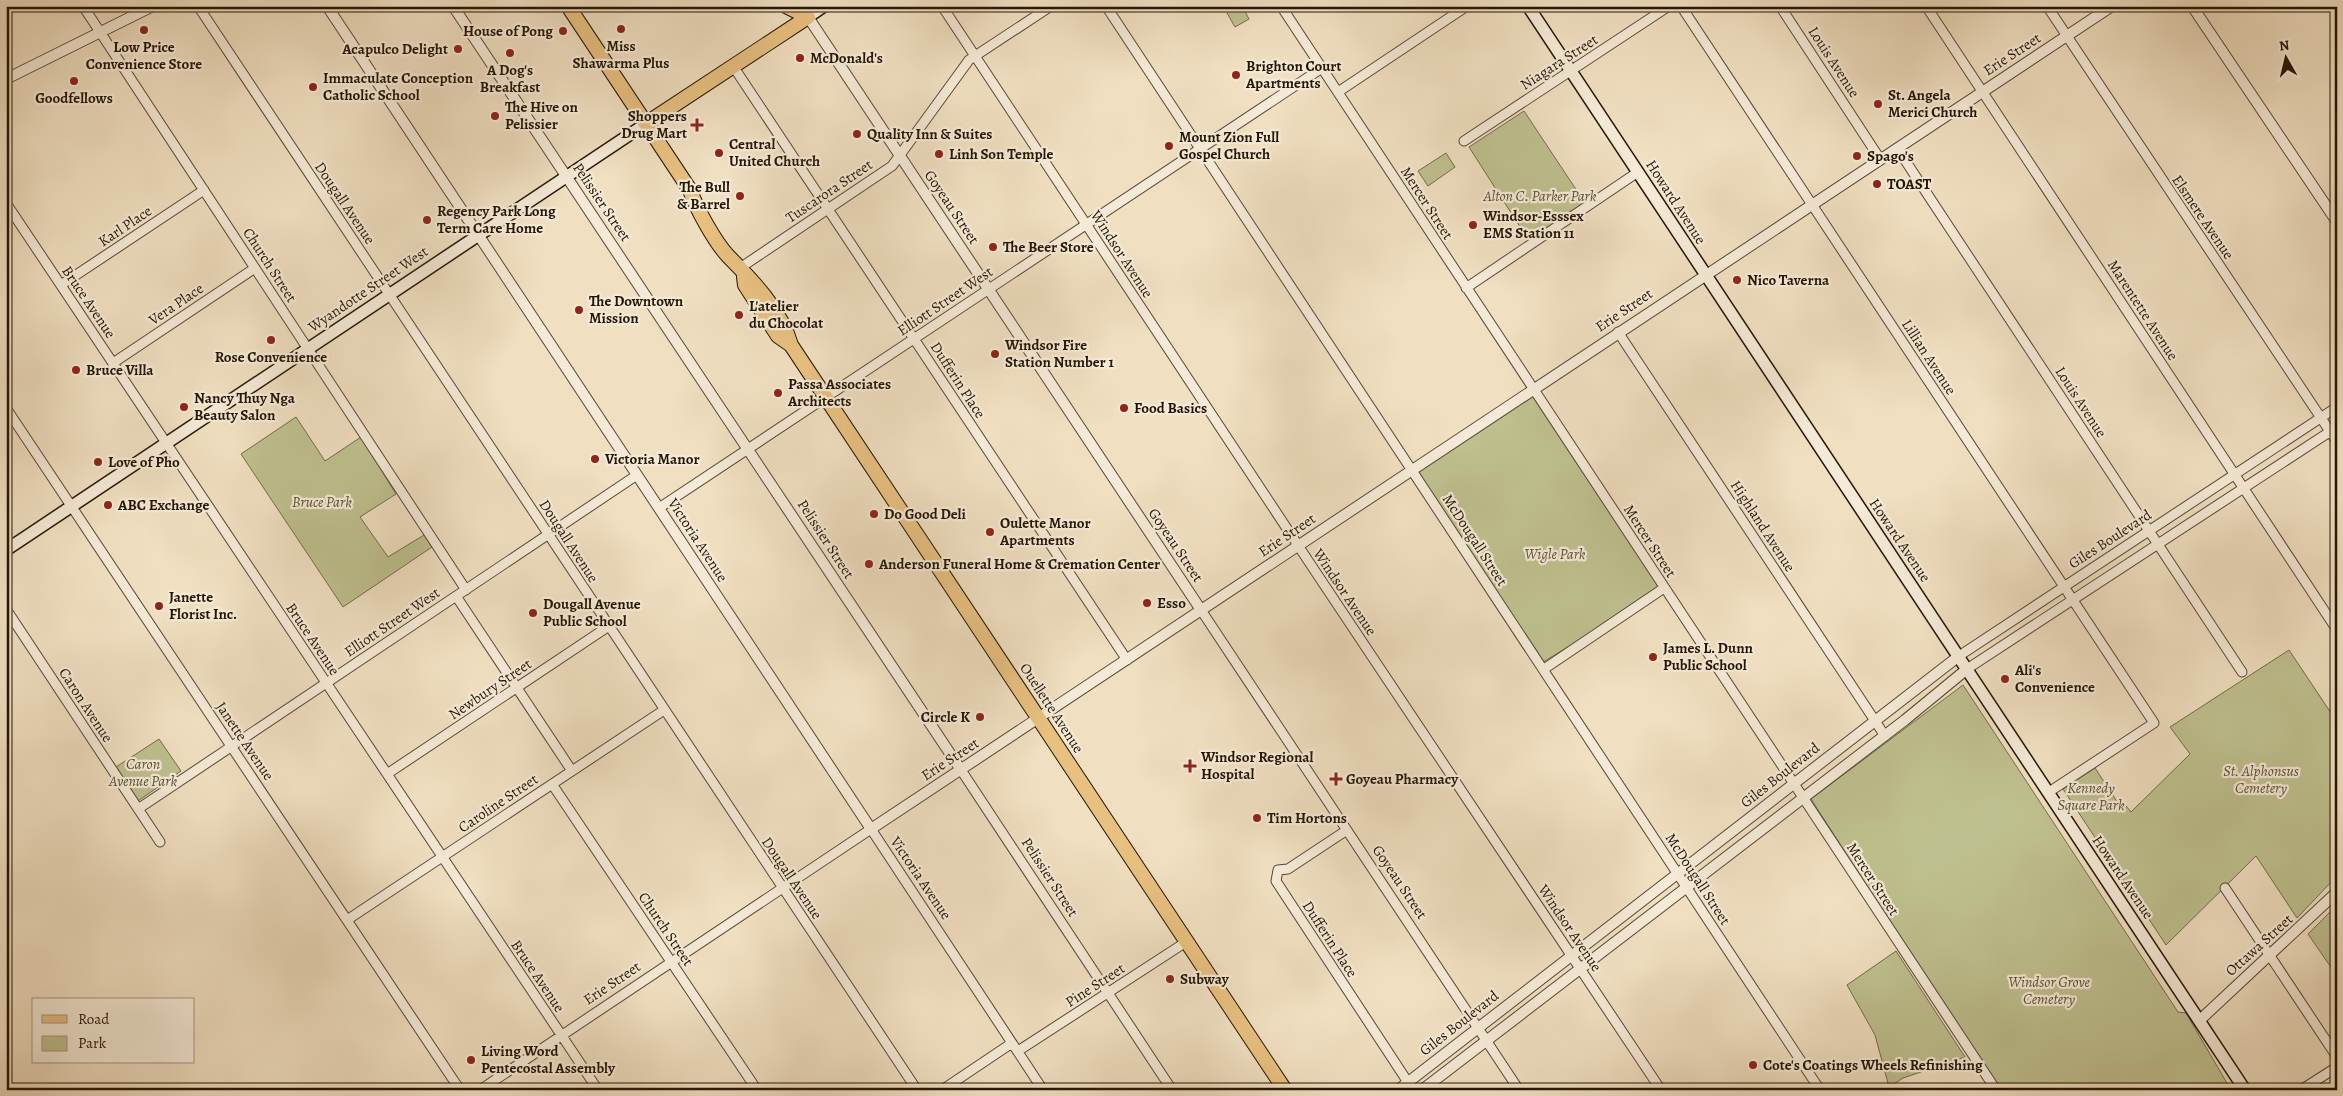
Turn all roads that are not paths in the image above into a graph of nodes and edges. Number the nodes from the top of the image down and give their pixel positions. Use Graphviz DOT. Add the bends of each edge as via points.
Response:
graph roads {
  1 [pos="83,6"];
  2 [pos="153,6"];
  3 [pos="198,6"];
  4 [pos="327,6"];
  5 [pos="453,6"];
  6 [pos="568,6"];
  7 [pos="786,6"];
  8 [pos="824,6"];
  9 [pos="942,6"];
  10 [pos="1051,6"];
  11 [pos="1106,6"];
  12 [pos="1281,6"];
  13 [pos="1467,6"];
  14 [pos="1528,6"];
  15 [pos="1669,6"];
  16 [pos="1681,6"];
  17 [pos="1780,6"];
  18 [pos="1926,6"];
  19 [pos="2047,6"];
  20 [pos="2112,6"];
  21 [pos="2192,7"];
  22 [pos="806,12"];
  23 [pos="100,33"];
  24 [pos="2067,36"];
  25 [pos="975,56"];
  26 [pos="733,66"];
  27 [pos="1322,68"];
  28 [pos="1571,70"];
  29 [pos="6,79"];
  30 [pos="1338,92"];
  31 [pos="1982,92"];
  32 [pos="646,123"];
  33 [pos="1464,141"];
  34 [pos="1897,148"];
  35 [pos="1200,149"];
  36 [pos="899,156"];
  37 [pos="1880,159"];
  38 [pos="1638,172"];
  39 [pos="567,176"];
  40 [pos="204,190"];
  41 [pos="6,203"];
  42 [pos="1812,204"];
  43 [pos="828,208"];
  44 [pos="2337,222"];
  45 [pos="1086,224"];
  46 [pos="479,234"];
  47 [pos="255,268"];
  48 [pos="740,268"];
  49 [pos="1706,274"];
  50 [pos="61,285"];
  51 [pos="1466,288"];
  52 [pos="988,289"];
  53 [pos="390,294"];
  54 [pos="1618,332"];
  55 [pos="914,338"];
  56 [pos="308,348"];
  57 [pos="113,362"];
  58 [pos="1533,389"];
  59 [pos="826,397"];
  60 [pos="2337,407"];
  61 [pos="6,408"];
  62 [pos="2321,418"];
  63 [pos="2333,429"];
  64 [pos="2337,442"];
  65 [pos="166,443"];
  66 [pos="2277,447"];
  67 [pos="748,448"];
  68 [pos="2285,461"];
  69 [pos="1412,469"];
  70 [pos="637,475"];
  71 [pos="2235,475"];
  72 [pos="2243,488"];
  73 [pos="2193,502"];
  74 [pos="71,506"];
  75 [pos="659,508"];
  76 [pos="2200,516"];
  77 [pos="2150,531"];
  78 [pos="548,534"];
  79 [pos="2158,544"];
  80 [pos="1298,545"];
  81 [pos="6,550"];
  82 [pos="2064,587"];
  83 [pos="1664,588"];
  84 [pos="466,590"];
  85 [pos="456,596"];
  86 [pos="2073,600"];
  87 [pos="6,609"];
  88 [pos="1201,610"];
  89 [pos="609,626"];
  90 [pos="2337,630"];
  91 [pos="1959,656"];
  92 [pos="1126,660"];
  93 [pos="1544,669"];
  94 [pos="1967,669"];
  95 [pos="2242,672"];
  96 [pos="326,683"];
  97 [pos="517,688"];
  98 [pos="664,710"];
  99 [pos="1040,718"];
  100 [pos="1875,721"];
  101 [pos="1885,736"];
  102 [pos="231,746"];
  103 [pos="961,770"];
  104 [pos="572,771"];
  105 [pos="387,774"];
  106 [pos="552,784"];
  107 [pos="1794,784"];
  108 [pos="2048,792"];
  109 [pos="1803,798"];
  110 [pos="138,809"];
  111 [pos="871,829"];
  112 [pos="1347,830"];
  113 [pos="160,842"];
  114 [pos="442,857"];
  115 [pos="1678,873"];
  116 [pos="1687,887"];
  117 [pos="781,888"];
  118 [pos="2226,888"];
  119 [pos="2337,892"];
  120 [pos="347,920"];
  121 [pos="1186,942"];
  122 [pos="1571,956"];
  123 [pos="2270,956"];
  124 [pos="671,962"];
  125 [pos="1581,968"];
  126 [pos="1108,993"];
  127 [pos="2200,1020"];
  128 [pos="1478,1028"];
  129 [pos="561,1035"];
  130 [pos="1486,1040"];
  131 [pos="1012,1043"];
  132 [pos="1018,1052"];
  133 [pos="2337,1057"];
  134 [pos="2337,1067"];
  135 [pos="1411,1086"];
  136 [pos="460,1090"];
  137 [pos="480,1090"];
  138 [pos="598,1090"];
  139 [pos="757,1090"];
  140 [pos="917,1090"];
  141 [pos="942,1090"];
  142 [pos="1043,1090"];
  143 [pos="1172,1090"];
  144 [pos="1285,1090"];
  145 [pos="1398,1090"];
  146 [pos="1422,1090"];
  147 [pos="1519,1090"];
  148 [pos="1661,1090"];
  149 [pos="1820,1090"];
  150 [pos="1996,1090"];
  151 [pos="2246,1090"];
  152 [pos="2301,1090"];
  1 -- 23 [label="street, Church Street"];
  2 -- 23 [label="street"];
  3 -- 53 [label="street, Dougall Avenue"];
  4 -- 46 [label="street, Victoria Avenue"];
  5 -- 39 [label="street, Pelissier Street"];
  6 -- 32 [label="main road, Ouellette Avenue"];
  7 -- 22 [label="main road"];
  8 -- 22 [label="main road, Wyandotte Street West"];
  9 -- 25 [label="street, Windsor Avenue"];
  10 -- 25 [label="street, Tuscarora Street"];
  11 -- 35 [label="street, McDougall Street"];
  12 -- 27 [label="street, Mercer Street"];
  13 -- 30 [label="street"];
  14 -- 28 [label="main road, Howard Avenue"];
  15 -- 28 [label="street, Niagara Street"];
  16 -- 42 [label="street, Lillian Avenue"];
  17 -- 37 [label="street, Louis Avenue"];
  18 -- 31 [label="street, Marentette Avenue"];
  19 -- 24 [label="street, Elsmere Avenue"];
  20 -- 24 [label="street, Erie Street"];
  21 -- 44 [label="street"];
  22 -- 26 [label="main road, Wyandotte Street West"];
  22 -- 36 [label="street, Goyeau Street"];
  23 -- 29 [label="street"];
  23 -- 40 [label="street, Church Street"];
  24 -- 31 [label="street, Erie Street"];
  24 -- 62 [label="street, Elsmere Avenue"];
  25 -- 36 [label="street, Tuscarora Street"];
  25 -- 45 [label="street, Windsor Avenue"];
  26 -- 32 [label="main road, Wyandotte Street West"];
  26 -- 43 [label="street, Dufferin Place"];
  27 -- 30 [label="street, Mercer Street"];
  27 -- 35 [label="street, Elliott Street West"];
  28 -- 33 [label="street, Niagara Street"];
  28 -- 38 [label="main road, Howard Avenue"];
  30 -- 51 [label="street, Mercer Street"];
  31 -- 34 [label="street, Erie Street"];
  31 -- 71 [label="street, Marentette Avenue"];
  32 -- 39 [label="main road, Wyandotte Street West"];
  32 -- 48 [label="main road, Ouellette Avenue" via="690,190 703,201 734,251"];
  34 -- 37 [label="street, Erie Street"];
  34 -- 77 [label="street, Louis Avenue"];
  35 -- 45 [label="street, Elliott Street West"];
  35 -- 69 [label="street, McDougall Street"];
  36 -- 43 [label="street, Tuscarora Street" via="892,166"];
  36 -- 52 [label="street, Goyeau Street"];
  37 -- 42 [label="street, Erie Street"];
  38 -- 49 [label="main road, Howard Avenue"];
  38 -- 51 [label="street"];
  39 -- 46 [label="main road, Wyandotte Street West"];
  39 -- 67 [label="street, Pelissier Street"];
  40 -- 47 [label="street, Church Street"];
  40 -- 50 [label="street, Karl Place"];
  41 -- 50 [label="street, Bruce Avenue"];
  42 -- 49 [label="street, Erie Street"];
  42 -- 82 [label="street, Lillian Avenue"];
  43 -- 48 [label="street, Tuscarora Street"];
  43 -- 55 [label="street, Dufferin Place"];
  45 -- 52 [label="street, Elliott Street West"];
  45 -- 80 [label="street, Windsor Avenue"];
  46 -- 53 [label="main road, Wyandotte Street West"];
  46 -- 70 [label="street, Victoria Avenue"];
  47 -- 56 [label="street, Church Street"];
  47 -- 57 [label="street, Vera Place"];
  48 -- 59 [label="main road, Ouellette Avenue" via="753,280"];
  49 -- 54 [label="street, Erie Street"];
  49 -- 91 [label="main road, Howard Avenue"];
  50 -- 57 [label="street, Bruce Avenue"];
  51 -- 58 [label="street, Mercer Street"];
  52 -- 55 [label="street, Elliott Street West"];
  52 -- 88 [label="street, Goyeau Street"];
  53 -- 56 [label="main road, Wyandotte Street West"];
  53 -- 78 [label="street, Dougall Avenue"];
  54 -- 58 [label="street, Erie Street"];
  54 -- 100 [label="street, Highland Avenue"];
  55 -- 59 [label="street, Elliott Street West"];
  55 -- 92 [label="street, Dufferin Place"];
  56 -- 65 [label="main road, Wyandotte Street West"];
  56 -- 84 [label="street, Church Street"];
  57 -- 65 [label="street, Bruce Avenue"];
  58 -- 69 [label="street, Erie Street"];
  58 -- 83 [label="street, Mercer Street"];
  59 -- 67 [label="street, Elliott Street West"];
  59 -- 99 [label="main road, Ouellette Avenue"];
  60 -- 62 [label="street, Giles Boulevard"];
  61 -- 74 [label="street, Janette Avenue"];
  62 -- 63 [label="street, Elsmere Avenue"];
  62 -- 66 [label="street, Giles Boulevard"];
  63 -- 64 [label="street, Elsmere Avenue"];
  63 -- 68 [label="street, Giles Boulevard"];
  65 -- 74 [label="main road, Wyandotte Street West"];
  65 -- 96 [label="street, Bruce Avenue"];
  66 -- 68 [label="street"];
  66 -- 71 [label="street, Giles Boulevard"];
  67 -- 75 [label="street, Elliott Street West"];
  67 -- 103 [label="street, Pelissier Street"];
  68 -- 72 [label="street, Giles Boulevard"];
  69 -- 80 [label="street, Erie Street"];
  69 -- 93 [label="street, McDougall Street"];
  70 -- 75 [label="street, Victoria Avenue"];
  70 -- 78 [label="street, Elliott Street West"];
  71 -- 72 [label="street, Marentette Avenue"];
  71 -- 73 [label="street, Giles Boulevard"];
  72 -- 76 [label="street, Giles Boulevard"];
  72 -- 90 [label="street, Marentette Avenue"];
  73 -- 76 [label="street"];
  73 -- 77 [label="street, Giles Boulevard"];
  74 -- 81 [label="main road, Wyandotte Street West"];
  74 -- 102 [label="street, Janette Avenue"];
  75 -- 111 [label="street, Victoria Avenue"];
  76 -- 79 [label="street, Giles Boulevard"];
  77 -- 79 [label="street, Louis Avenue"];
  77 -- 82 [label="street, Giles Boulevard"];
  78 -- 84 [label="street, Elliott Street West"];
  78 -- 89 [label="street, Dougall Avenue"];
  79 -- 86 [label="street, Giles Boulevard"];
  79 -- 95 [label="street, Louis Avenue"];
  80 -- 88 [label="street, Erie Street"];
  80 -- 122 [label="street, Windsor Avenue"];
  82 -- 86 [label="street, Lillian Avenue"];
  82 -- 91 [label="street, Giles Boulevard"];
  83 -- 93 [label="street"];
  83 -- 107 [label="street, Mercer Street"];
  84 -- 85 [label="street, Elliott Street West"];
  85 -- 96 [label="street, Elliott Street West"];
  85 -- 97 [label="street"];
  86 -- 94 [label="street, Giles Boulevard"];
  86 -- 108 [label="street, Lillian Avenue" via="2154,723"];
  87 -- 110 [label="street, Caron Avenue"];
  88 -- 92 [label="street, Erie Street"];
  88 -- 112 [label="street, Goyeau Street"];
  89 -- 97 [label="street, Newbury Street"];
  89 -- 98 [label="street, Dougall Avenue"];
  91 -- 94 [label="main road, Howard Avenue"];
  91 -- 100 [label="street, Giles Boulevard"];
  92 -- 99 [label="street, Erie Street"];
  93 -- 115 [label="street, McDougall Street"];
  94 -- 101 [label="street, Giles Boulevard"];
  94 -- 108 [label="main road, Howard Avenue"];
  96 -- 102 [label="street, Elliott Street West"];
  96 -- 105 [label="street, Bruce Avenue"];
  97 -- 104 [label="street"];
  97 -- 105 [label="street, Newbury Street"];
  98 -- 104 [label="street, Caroline Street"];
  98 -- 117 [label="street, Dougall Avenue"];
  99 -- 103 [label="street, Erie Street"];
  99 -- 121 [label="main road, Ouellette Avenue"];
  100 -- 101 [label="street, Highland Avenue"];
  100 -- 107 [label="street, Giles Boulevard"];
  101 -- 109 [label="street, Giles Boulevard"];
  102 -- 110 [label="street, Elliott Street West"];
  102 -- 120 [label="street, Janette Avenue"];
  103 -- 111 [label="street, Erie Street"];
  103 -- 126 [label="street, Pelissier Street"];
  104 -- 106 [label="street, Caroline Street"];
  105 -- 114 [label="street, Bruce Avenue"];
  106 -- 114 [label="street, Caroline Street"];
  106 -- 124 [label="street, Church Street"];
  107 -- 109 [label="street, Mercer Street"];
  107 -- 115 [label="street, Giles Boulevard"];
  108 -- 127 [label="main road, Howard Avenue"];
  109 -- 116 [label="street, Giles Boulevard"];
  109 -- 150 [label="street, Mercer Street"];
  110 -- 113 [label="street, Caron Avenue"];
  111 -- 117 [label="street, Erie Street"];
  111 -- 131 [label="street, Victoria Avenue"];
  112 -- 128 [label="street, Goyeau Street"];
  112 -- 135 [label="street, Dufferin Place" via="1288,869 1278,870 1276,881"];
  114 -- 120 [label="street, Caroline Street"];
  114 -- 129 [label="street, Bruce Avenue"];
  115 -- 116 [label="street, McDougall Street"];
  115 -- 122 [label="street, Giles Boulevard"];
  116 -- 125 [label="street, Giles Boulevard"];
  116 -- 149 [label="street, McDougall Street"];
  117 -- 124 [label="street, Erie Street"];
  117 -- 140 [label="street, Dougall Avenue"];
  118 -- 123 [label="street"];
  119 -- 123 [label="street, Ottawa Street"];
  120 -- 136 [label="street, Janette Avenue"];
  121 -- 126 [label="street, Pine Street"];
  121 -- 144 [label="main road, Ouellette Avenue"];
  122 -- 125 [label="street, Windsor Avenue"];
  122 -- 128 [label="street, Giles Boulevard"];
  123 -- 127 [label="street, Ottawa Street"];
  123 -- 133 [label="street"];
  124 -- 129 [label="street, Erie Street"];
  124 -- 139 [label="street, Church Street"];
  125 -- 130 [label="street, Giles Boulevard"];
  125 -- 148 [label="street, Windsor Avenue"];
  126 -- 132 [label="street, Pine Street"];
  126 -- 143 [label="street, Pelissier Street"];
  127 -- 151 [label="main road, Howard Avenue"];
  128 -- 130 [label="street, Goyeau Street"];
  128 -- 135 [label="street, Giles Boulevard"];
  129 -- 137 [label="street, Erie Street"];
  129 -- 138 [label="street, Bruce Avenue"];
  130 -- 146 [label="street, Giles Boulevard"];
  130 -- 147 [label="street, Goyeau Street"];
  131 -- 132 [label="street, Victoria Avenue"];
  131 -- 141 [label="street"];
  132 -- 142 [label="street, Victoria Avenue"];
  134 -- 152 [label="street"];
  135 -- 145 [label="street, Giles Boulevard"];
}
